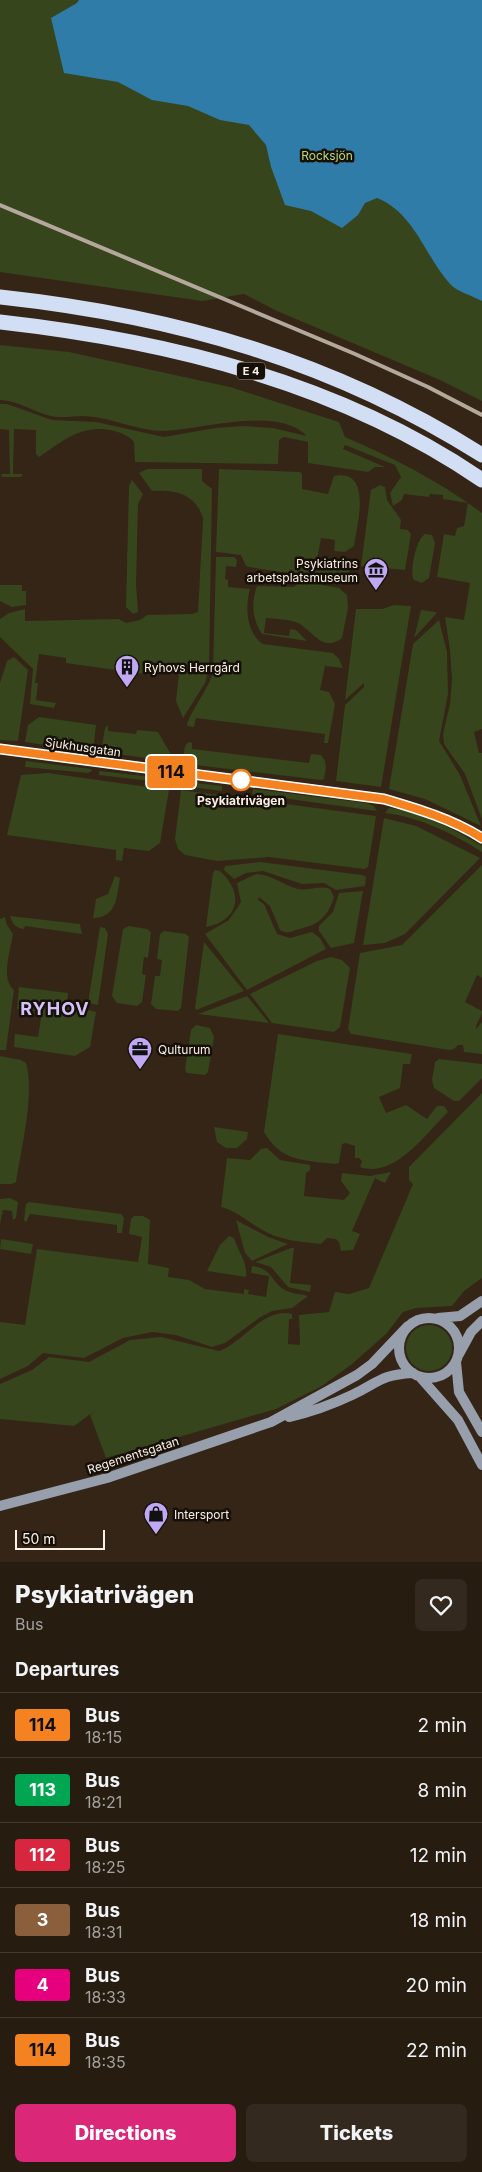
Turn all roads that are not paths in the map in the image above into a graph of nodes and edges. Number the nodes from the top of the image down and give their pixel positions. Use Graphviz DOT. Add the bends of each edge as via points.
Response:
graph roads {
  1 [pos="0,297"];
  2 [pos="0,322"];
  3 [pos="482,455"];
  4 [pos="482,480"];
  5 [pos="0,749"];
  6 [pos="482,838"];
  7 [pos="482,1301"];
  8 [pos="430,1318"];
  9 [pos="482,1321"];
  10 [pos="408,1326"];
  11 [pos="457,1359"];
  12 [pos="417,1375"];
  13 [pos="271,1422"];
  14 [pos="482,1432"];
  15 [pos="482,1465"];
  16 [pos="0,1506"];
  1 -- 3 [label="highway, E 4" via="116,315 237,342 354,385 446,432"];
  2 -- 4 [label="highway, E 4" via="163,348 272,378 348,406 435,451"];
  5 -- 6 [label="street, Sjukhusgatan" via="384,799 421,809"];
  7 -- 8 [label="street" via="455,1318"];
  8 -- 10 [label="street"];
  8 -- 11 [label="street" via="444,1322 456,1334"];
  9 -- 11 [label="street" via="471,1332"];
  10 -- 12 [label="street" via="402,1334 399,1348 403,1362"];
  10 -- 13 [label="street, Regementsgatan" via="357,1375"];
  11 -- 12 [label="street" via="443,1374 427,1378"];
  11 -- 14 [label="street" via="459,1392"];
  12 -- 13 [label="street, Regementsgatan" via="392,1374 315,1411"];
  12 -- 15 [label="street" via="458,1420"];
  13 -- 16 [label="street, Regementsgatan" via="107,1478"];
}
